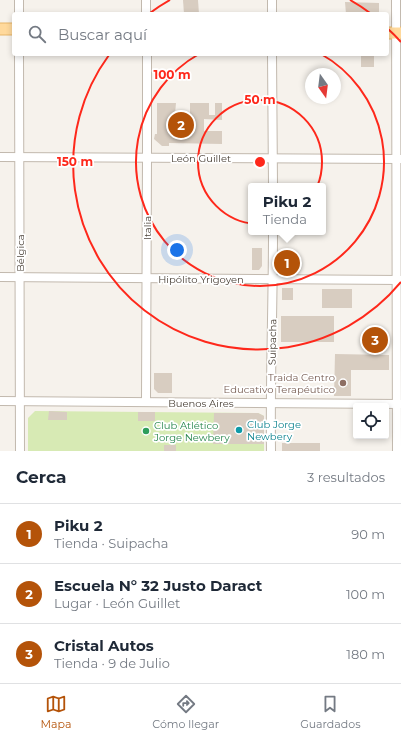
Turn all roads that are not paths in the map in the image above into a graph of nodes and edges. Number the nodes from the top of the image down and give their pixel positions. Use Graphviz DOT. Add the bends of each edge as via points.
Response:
graph roads {
  1 [pos="19,0"];
  2 [pos="146,0"];
  3 [pos="272,0"];
  4 [pos="396,0"];
  5 [pos="19,12"];
  6 [pos="146,12"];
  7 [pos="272,12"];
  8 [pos="0,29"];
  9 [pos="12,29"];
  10 [pos="395,33"];
  11 [pos="19,56"];
  12 [pos="147,56"];
  13 [pos="272,56"];
  14 [pos="0,157"];
  15 [pos="19,157"];
  16 [pos="147,157"];
  17 [pos="273,158"];
  18 [pos="399,159"];
  19 [pos="273,183"];
  20 [pos="273,235"];
  21 [pos="0,277"];
  22 [pos="20,277"];
  23 [pos="147,278"];
  24 [pos="273,279"];
  25 [pos="399,280"];
  26 [pos="0,401"];
  27 [pos="20,401"];
  28 [pos="146,402"];
  29 [pos="271,403"];
  30 [pos="399,404"];
  31 [pos="20,451"];
  32 [pos="271,451"];
  33 [pos="398,451"];
  1 -- 5 [label="street"];
  2 -- 6 [label="street"];
  3 -- 7 [label="street"];
  4 -- 10 [label="street"];
  8 -- 9 [label="main road"];
  10 -- 18 [label="street"];
  11 -- 15 [label="street, Bélgica"];
  12 -- 16 [label="street, Italia"];
  13 -- 17 [label="street"];
  14 -- 15 [label="street, León Guillet"];
  15 -- 16 [label="street, León Guillet"];
  15 -- 22 [label="street, Bélgica"];
  16 -- 17 [label="street, León Guillet"];
  16 -- 23 [label="street, Italia"];
  17 -- 18 [label="street, León Guillet"];
  17 -- 19 [label="street"];
  18 -- 25 [label="street"];
  20 -- 24 [label="street, Suipacha"];
  21 -- 22 [label="street, Hipólito Yrigoyen"];
  22 -- 23 [label="street, Hipólito Yrigoyen"];
  22 -- 27 [label="street, Bélgica"];
  23 -- 24 [label="street, Hipólito Yrigoyen"];
  23 -- 28 [label="street, Italia"];
  24 -- 25 [label="street, Hipólito Yrigoyen"];
  24 -- 29 [label="street, Suipacha"];
  25 -- 30 [label="street"];
  26 -- 27 [label="street, Buenos Aires"];
  27 -- 28 [label="street, Buenos Aires"];
  27 -- 31 [label="street, Bélgica"];
  28 -- 29 [label="street, Buenos Aires"];
  29 -- 30 [label="street, Buenos Aires"];
  29 -- 32 [label="street, Suipacha"];
  30 -- 33 [label="street"];
}
